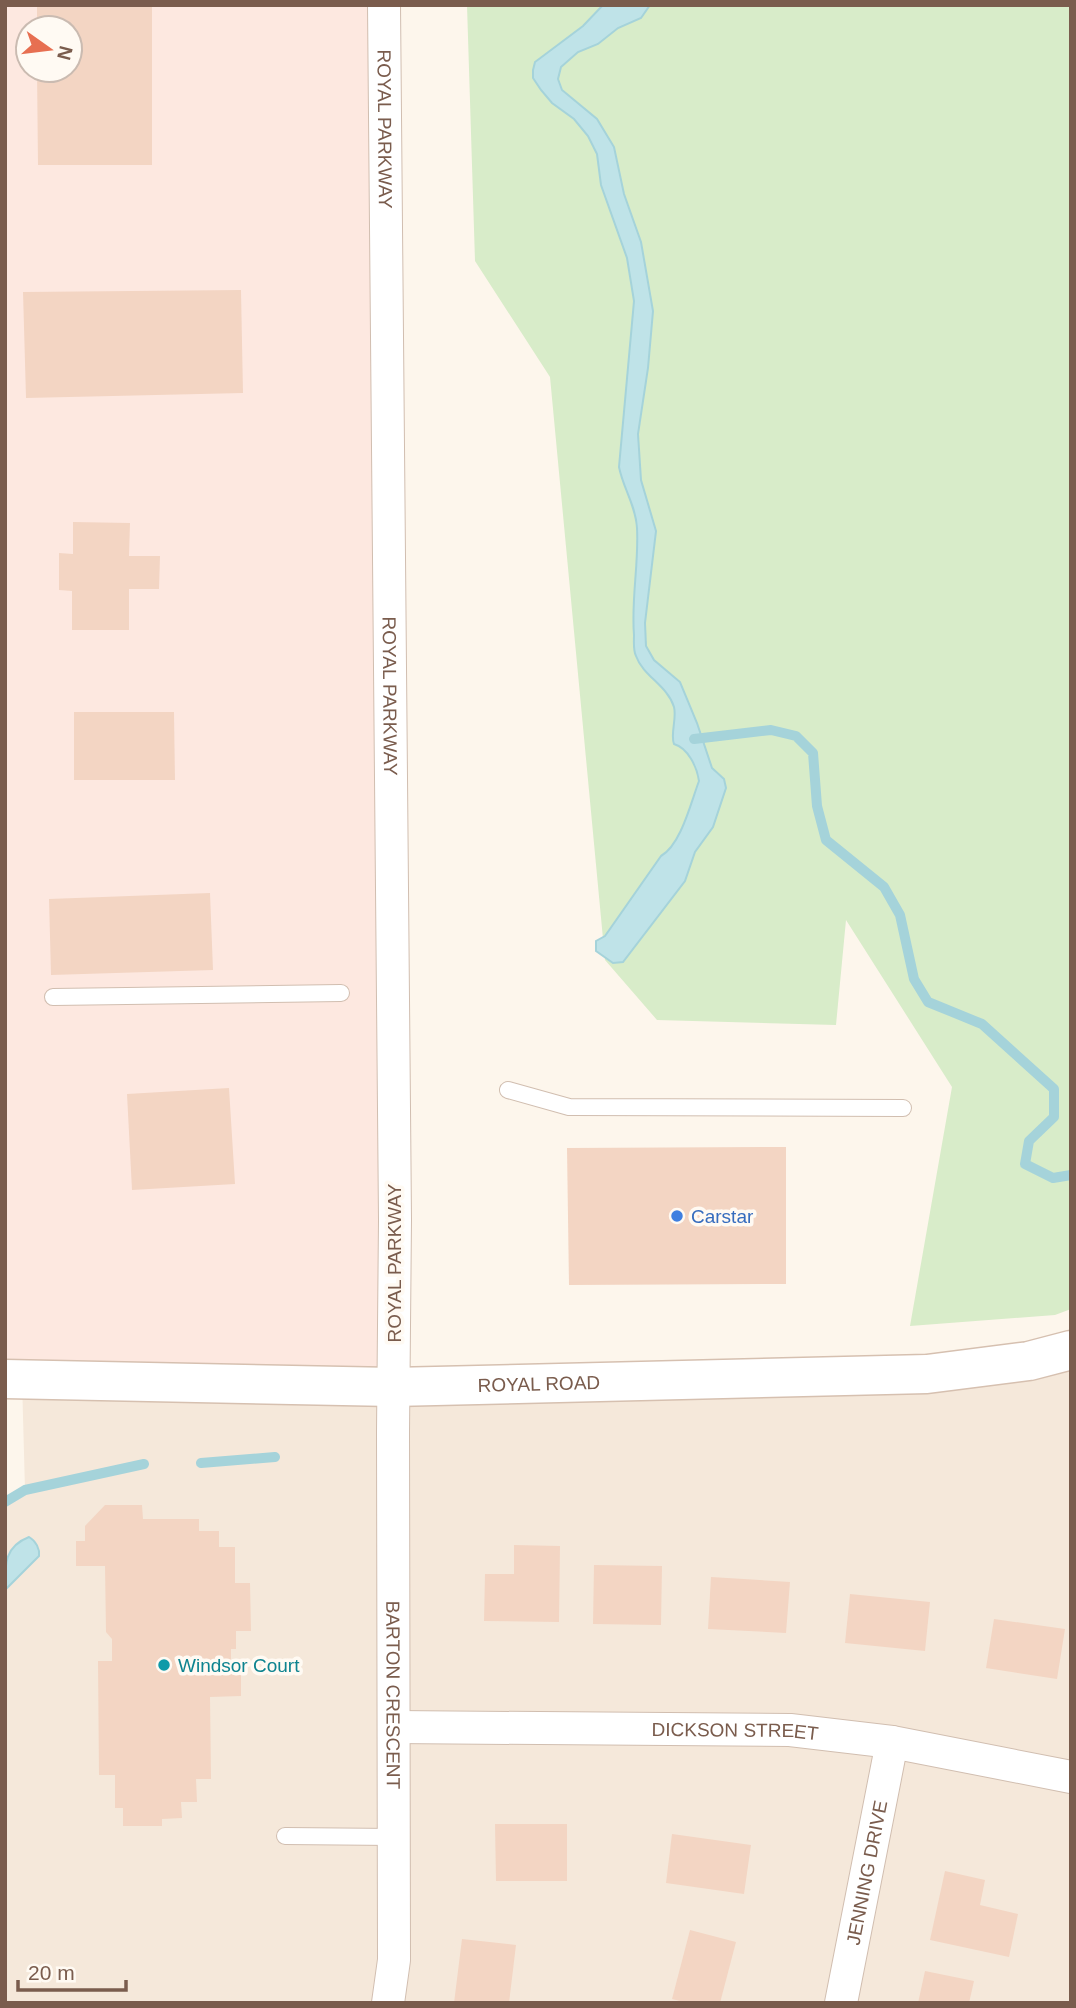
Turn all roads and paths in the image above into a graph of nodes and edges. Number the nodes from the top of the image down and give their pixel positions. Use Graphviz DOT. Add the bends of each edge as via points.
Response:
graph roads {
  1 [pos="384,5"];
  2 [pos="341,993"];
  3 [pos="53,997"];
  4 [pos="508,1090"];
  5 [pos="903,1108"];
  6 [pos="1071,1350"];
  7 [pos="5,1379"];
  8 [pos="393,1387"];
  9 [pos="394,1727"];
  10 [pos="892,1742"];
  11 [pos="1071,1777"];
  12 [pos="285,1836"];
  13 [pos="394,1837"];
  14 [pos="388,2003"];
  15 [pos="841,2003"];
  1 -- 8 [label="street, ROYAL PARKWAY"];
  2 -- 3 [label="lane"];
  4 -- 5 [label="lane" via="569,1108"];
  6 -- 8 [label="main road, ROYAL ROAD" via="1029,1361 927,1374"];
  7 -- 8 [label="main road, ROYAL ROAD"];
  8 -- 9 [label="street, BARTON CRESCENT"];
  9 -- 10 [label="street, DICKSON STREET" via="790,1730"];
  9 -- 13 [label="street, BARTON CRESCENT"];
  10 -- 11 [label="street, DICKSON STREET"];
  10 -- 15 [label="street, JENNING DRIVE"];
  12 -- 13 [label="lane"];
  13 -- 14 [label="street, BARTON CRESCENT" via="394,1960"];
}
